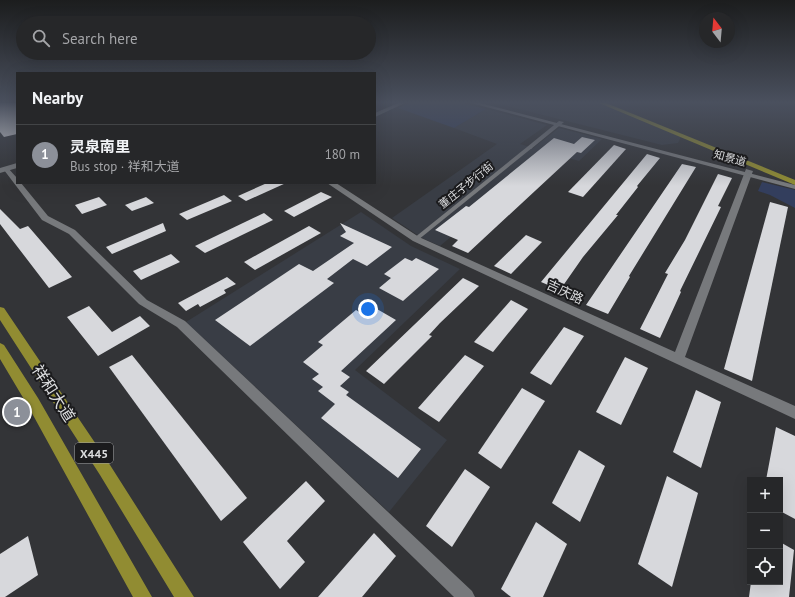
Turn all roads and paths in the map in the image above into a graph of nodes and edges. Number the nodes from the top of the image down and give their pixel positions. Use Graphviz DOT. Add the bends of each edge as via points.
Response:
graph roads {
  1 [pos="550,131"];
  2 [pos="590,131"];
  3 [pos="669,131"];
  4 [pos="678,131"];
  5 [pos="529,148"];
  6 [pos="16,162"];
  7 [pos="6,168"];
  8 [pos="749,173"];
  9 [pos="795,179"];
  10 [pos="16,181"];
  11 [pos="795,183"];
  12 [pos="18,184"];
  13 [pos="333,184"];
  14 [pos="795,188"];
  15 [pos="416,239"];
  16 [pos="0,311"];
  17 [pos="0,348"];
  18 [pos="678,360"];
  19 [pos="795,413"];
  20 [pos="143,597"];
  21 [pos="185,597"];
  22 [pos="466,597"];
  1 -- 5 [label="street"];
  2 -- 8 [label="street, 知景道"];
  3 -- 11 [label="main road"];
  4 -- 9 [label="main road"];
  5 -- 15 [label="street, 董庄子步行街"];
  6 -- 7 [label="street"];
  7 -- 10 [label="street"];
  8 -- 11 [label="street, 知景道"];
  8 -- 14 [label="street, 知景道"];
  8 -- 18 [label="street"];
  12 -- 22 [label="street" via="45,218 72,232 143,302 181,324"];
  13 -- 15 [label="street, 吉庆路"];
  15 -- 18 [label="street, 吉庆路"];
  16 -- 21 [label="main road, 祥和大道 / X445"];
  17 -- 20 [label="main road, 祥和大道 / X445"];
  18 -- 19 [label="street, 吉庆路"];
}
